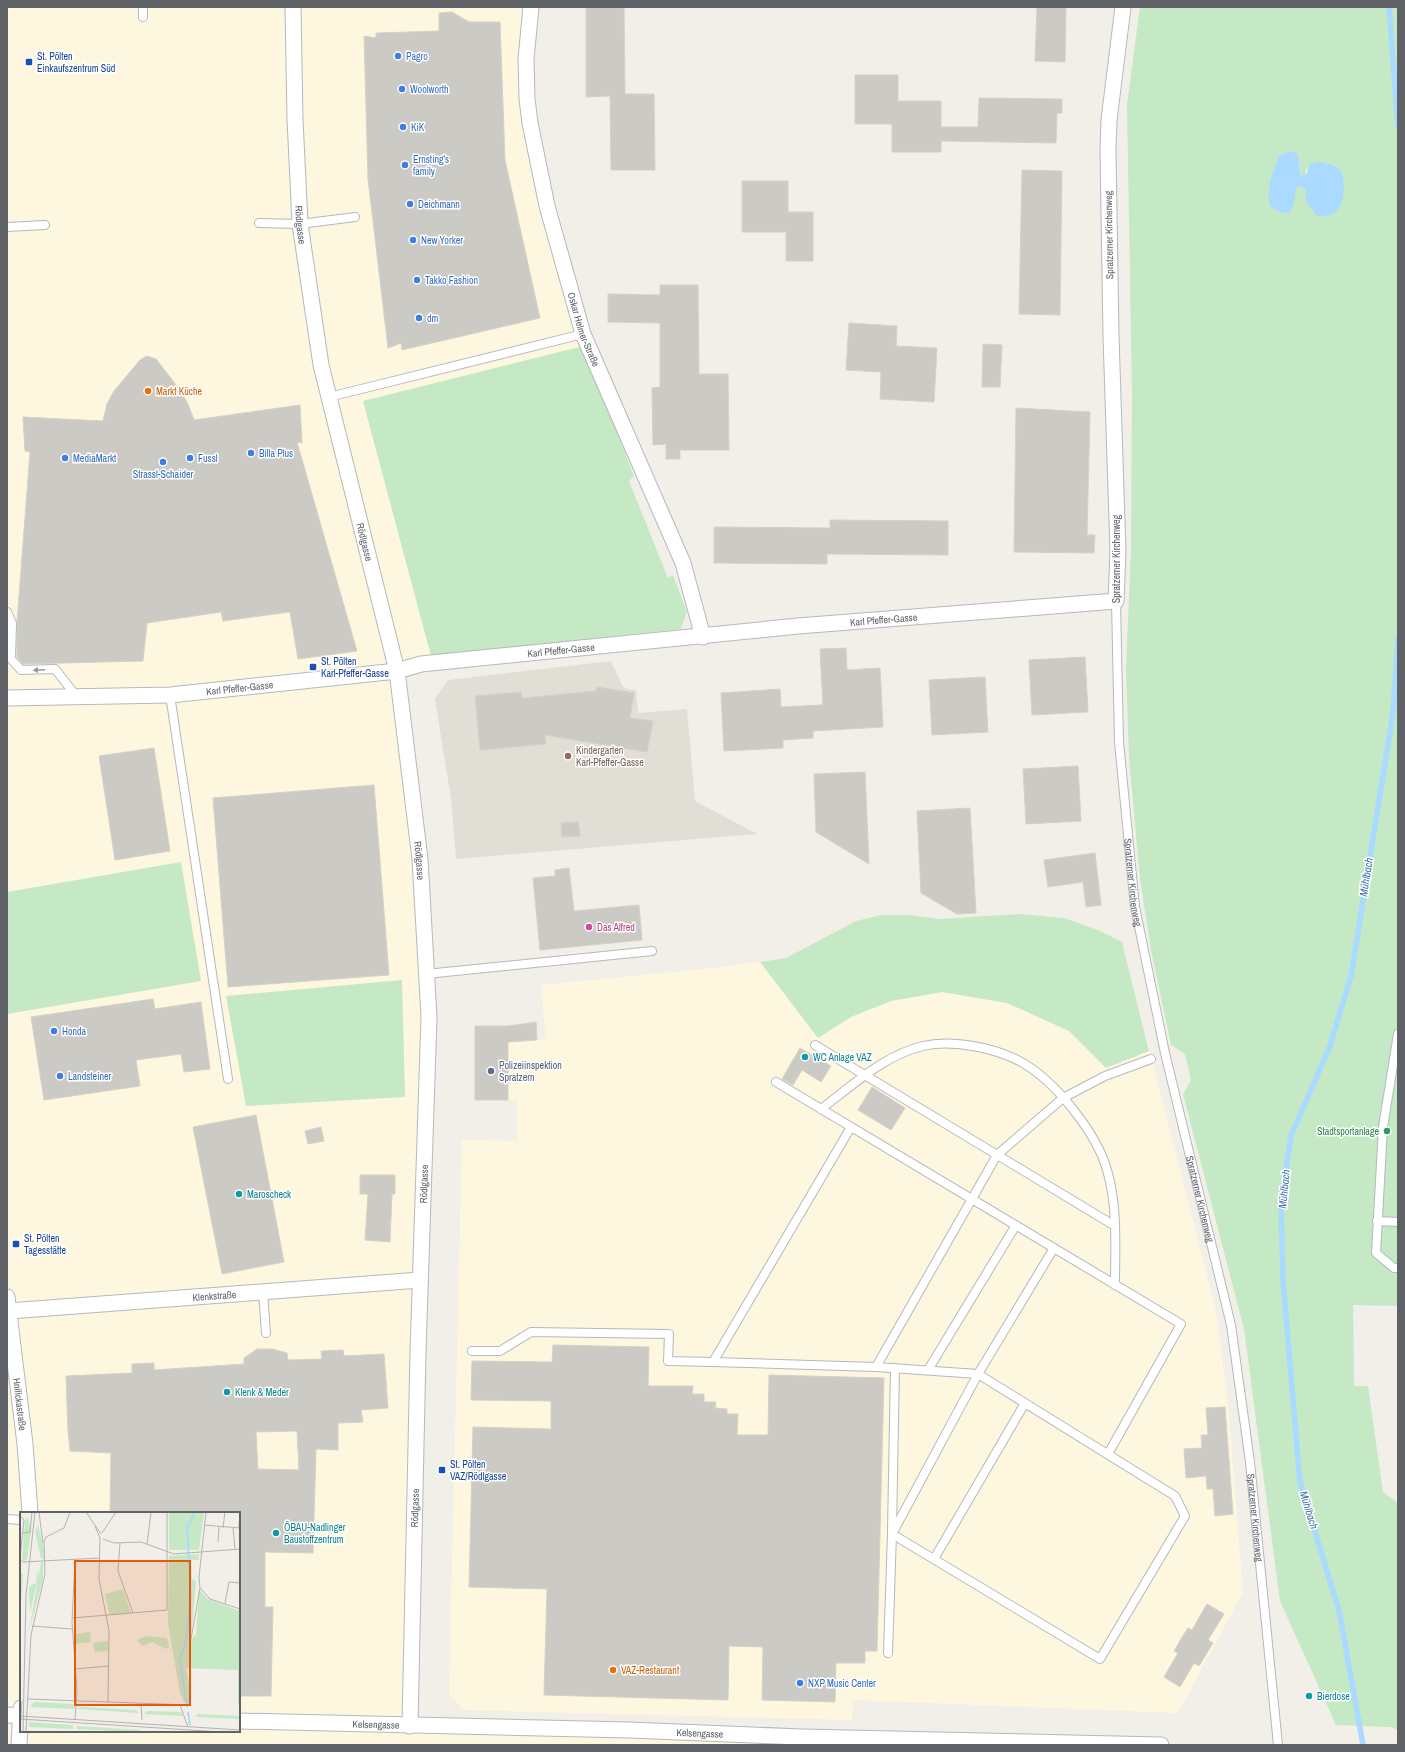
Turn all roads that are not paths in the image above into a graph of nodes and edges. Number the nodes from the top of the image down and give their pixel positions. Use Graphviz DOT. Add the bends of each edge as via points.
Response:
graph roads {
  1 [pos="143,7"];
  2 [pos="293,7"];
  3 [pos="531,7"];
  4 [pos="1123,7"];
  5 [pos="143,17"];
  6 [pos="355,217"];
  7 [pos="259,223"];
  8 [pos="300,224"];
  9 [pos="44,225"];
  10 [pos="7,227"];
  11 [pos="583,334"];
  12 [pos="329,397"];
  13 [pos="1116,601"];
  14 [pos="7,612"];
  15 [pos="703,637"];
  16 [pos="397,671"];
  17 [pos="170,695"];
  18 [pos="7,698"];
  19 [pos="78,698"];
  20 [pos="652,951"];
  21 [pos="426,974"];
  22 [pos="1398,1034"];
  23 [pos="815,1045"];
  24 [pos="1151,1058"];
  25 [pos="865,1076"];
  26 [pos="228,1079"];
  27 [pos="776,1082"];
  28 [pos="1063,1098"];
  29 [pos="821,1109"];
  30 [pos="851,1126"];
  31 [pos="997,1155"];
  32 [pos="971,1198"];
  33 [pos="1376,1222"];
  34 [pos="1398,1222"];
  35 [pos="1016,1225"];
  36 [pos="1115,1226"];
  37 [pos="1054,1248"];
  38 [pos="1398,1268"];
  39 [pos="420,1280"];
  40 [pos="1115,1285"];
  41 [pos="263,1292"];
  42 [pos="8,1304"];
  43 [pos="266,1333"];
  44 [pos="472,1351"];
  45 [pos="713,1362"];
  46 [pos="876,1367"];
  47 [pos="895,1368"];
  48 [pos="928,1370"];
  49 [pos="978,1374"];
  50 [pos="1025,1403"];
  51 [pos="1108,1454"];
  52 [pos="30,1512"];
  53 [pos="7,1519"];
  54 [pos="20,1520"];
  55 [pos="892,1534"];
  56 [pos="934,1559"];
  57 [pos="888,1653"];
  58 [pos="17,1714"];
  59 [pos="240,1721"];
  60 [pos="410,1726"];
  61 [pos="803,1741"];
  62 [pos="19,1745"];
  63 [pos="1161,1745"];
  64 [pos="1278,1745"];
  1 -- 5 [label="lane"];
  2 -- 8 [label="street, Rödlgasse"];
  3 -- 11 [label="street, Oskar Helmer-Straße" via="526,59 528,113 547,206"];
  4 -- 13 [label="street, Spratzerner Kirchenweg" via="1109,120 1108,150 1118,552"];
  6 -- 8 [label="lane"];
  7 -- 8 [label="lane"];
  8 -- 12 [label="street, Rödlgasse" via="321,365"];
  9 -- 10 [label="lane"];
  11 -- 12 [label="lane"];
  11 -- 15 [label="street, Oskar Helmer-Straße" via="683,563"];
  12 -- 16 [label="street, Rödlgasse"];
  13 -- 15 [label="street, Karl Pfeffer-Gasse" via="798,626"];
  13 -- 64 [label="lane, Spratzerner Kirchenweg" via="1119,742 1135,907 1165,1054 1231,1325 1250,1462"];
  19 -- 14 [label="lane, one-way" via="56,669 21,670 11,659 12,623"];
  15 -- 16 [label="street, Karl Pfeffer-Gasse" via="422,664"];
  16 -- 17 [label="street, Karl Pfeffer-Gasse"];
  16 -- 21 [label="street, Rödlgasse" via="420,859"];
  17 -- 19 [label="street, Karl Pfeffer-Gasse"];
  17 -- 26 [label="lane"];
  18 -- 19 [label="street, Karl Pfeffer-Gasse"];
  20 -- 21 [label="lane"];
  21 -- 39 [label="street, Rödlgasse" via="429,1017"];
  22 -- 33 [label="lane" via="1384,1127"];
  23 -- 25 [label="lane"];
  24 -- 28 [label="lane" via="1105,1076"];
  25 -- 28 [label="lane" via="895,1056 924,1046 960,1044 988,1049 1023,1063"];
  25 -- 29 [label="lane"];
  25 -- 31 [label="lane"];
  27 -- 29 [label="lane"];
  28 -- 31 [label="lane"];
  28 -- 36 [label="lane" via="1073,1108 1094,1142 1107,1170"];
  29 -- 30 [label="lane"];
  30 -- 32 [label="lane"];
  30 -- 45 [label="lane"];
  31 -- 32 [label="lane"];
  31 -- 36 [label="lane"];
  32 -- 35 [label="lane"];
  32 -- 46 [label="lane"];
  33 -- 34 [label="lane"];
  33 -- 38 [label="lane" via="1376,1253 1394,1268"];
  35 -- 37 [label="lane"];
  35 -- 48 [label="lane"];
  36 -- 40 [label="lane"];
  37 -- 40 [label="lane"];
  37 -- 49 [label="lane"];
  39 -- 41 [label="street, Klenkstraße"];
  39 -- 60 [label="street, Rödlgasse"];
  40 -- 51 [label="lane" via="1181,1324"];
  41 -- 42 [label="street, Klenkstraße"];
  41 -- 43 [label="lane"];
  42 -- 52 [label="street, Hnilickastraße" via="25,1444"];
  44 -- 45 [label="lane" via="500,1351 531,1332 669,1334 668,1361"];
  45 -- 46 [label="lane"];
  46 -- 47 [label="lane"];
  47 -- 48 [label="lane"];
  47 -- 55 [label="lane"];
  48 -- 49 [label="lane"];
  49 -- 50 [label="lane"];
  49 -- 55 [label="lane"];
  50 -- 51 [label="lane"];
  50 -- 56 [label="lane"];
  51 -- 56 [label="lane" via="1175,1496 1185,1516 1100,1659"];
  53 -- 54 [label="lane"];
  55 -- 56 [label="lane"];
  55 -- 57 [label="lane"];
  58 -- 62 [label="street"];
  59 -- 60 [label="street, Kelsengasse"];
  60 -- 61 [label="street, Kelsengasse" via="630,1730"];
  61 -- 63 [label="street, Kelsengasse"];
}
